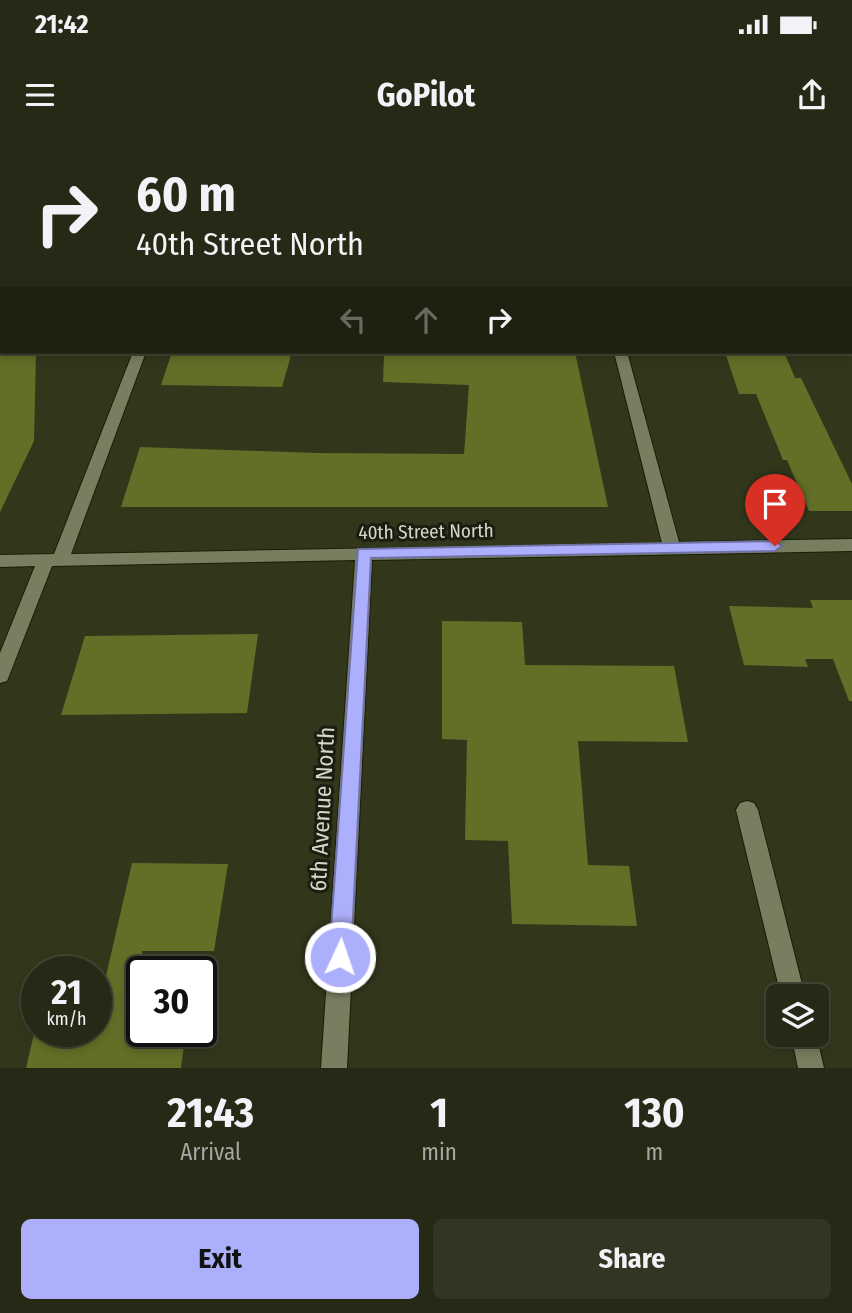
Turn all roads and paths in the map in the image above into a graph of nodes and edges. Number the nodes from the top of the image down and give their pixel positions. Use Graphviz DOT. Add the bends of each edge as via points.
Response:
graph roads {
  1 [pos="138,354"];
  2 [pos="621,354"];
  3 [pos="852,545"];
  4 [pos="671,548"];
  5 [pos="364,553"];
  6 [pos="53,560"];
  7 [pos="0,561"];
  8 [pos="0,676"];
  9 [pos="747,810"];
  10 [pos="790,984"];
  11 [pos="806,1047"];
  12 [pos="334,1068"];
  13 [pos="811,1068"];
  1 -- 6 [label="street"];
  2 -- 4 [label="street"];
  3 -- 4 [label="street, 40th Street North"];
  4 -- 5 [label="street, 40th Street North"];
  5 -- 6 [label="street, 40th Street North"];
  5 -- 12 [label="street, 6th Avenue North"];
  6 -- 7 [label="street, 40th Street North"];
  6 -- 8 [label="street"];
  9 -- 10 [label="street"];
  11 -- 13 [label="street"];
}
